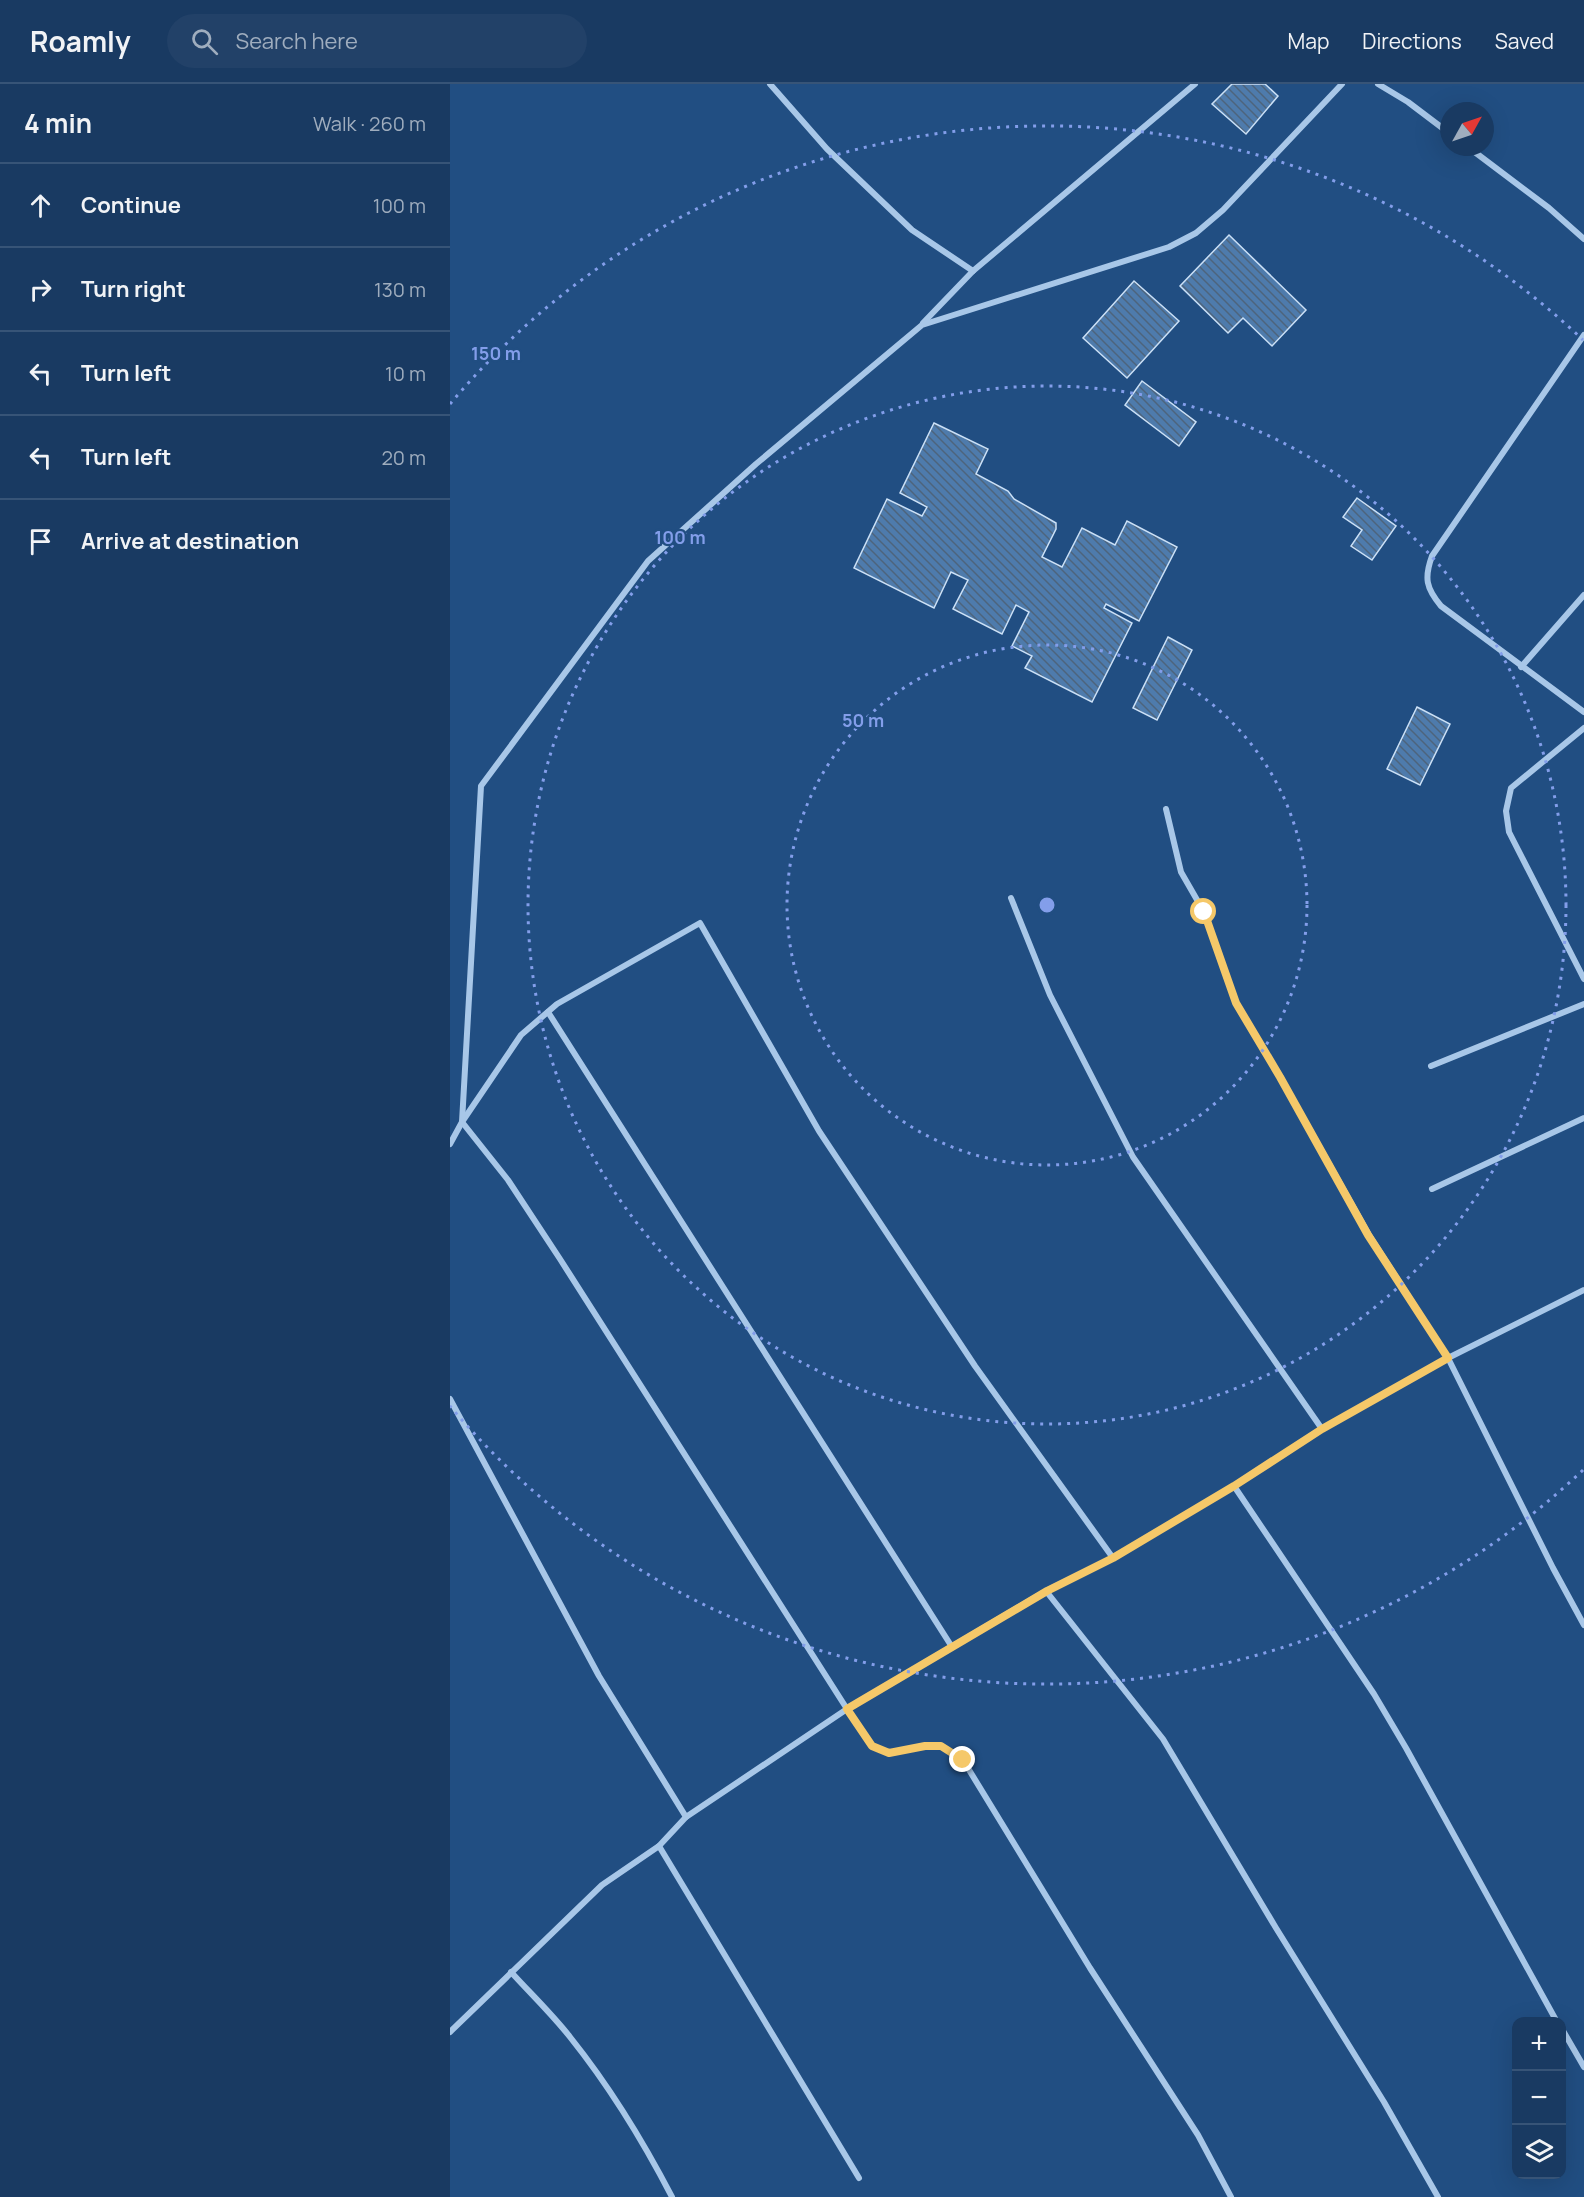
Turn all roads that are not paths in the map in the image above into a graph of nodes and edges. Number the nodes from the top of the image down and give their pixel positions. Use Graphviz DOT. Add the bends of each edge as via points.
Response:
graph roads {
  1 [pos="770,84"];
  2 [pos="1195,84"];
  3 [pos="1342,84"];
  4 [pos="1378,84"];
  5 [pos="1440,125"];
  6 [pos="1480,156"];
  7 [pos="1584,239"];
  8 [pos="973,271"];
  9 [pos="922,325"];
  10 [pos="1584,335"];
  11 [pos="1584,595"];
  12 [pos="1521,667"];
  13 [pos="1584,712"];
  14 [pos="1584,728"];
  15 [pos="1166,809"];
  16 [pos="1011,898"];
  17 [pos="1584,979"];
  18 [pos="1584,1004"];
  19 [pos="548,1012"];
  20 [pos="1431,1066"];
  21 [pos="1584,1118"];
  22 [pos="462,1122"];
  23 [pos="450,1144"];
  24 [pos="1432,1189"];
  25 [pos="1584,1290"];
  26 [pos="1448,1358"];
  27 [pos="450,1399"];
  28 [pos="1322,1429"];
  29 [pos="1234,1486"];
  30 [pos="1113,1558"];
  31 [pos="1047,1591"];
  32 [pos="1584,1625"];
  33 [pos="952,1647"];
  34 [pos="847,1709"];
  35 [pos="686,1817"];
  36 [pos="659,1846"];
  37 [pos="511,1972"];
  38 [pos="1554,2017"];
  39 [pos="450,2032"];
  40 [pos="1566,2036"];
  41 [pos="1584,2067"];
  42 [pos="859,2178"];
  43 [pos="672,2197"];
  44 [pos="1231,2197"];
  45 [pos="1438,2197"];
  1 -- 8 [label="street" via="827,149 912,230"];
  2 -- 8 [label="street"];
  3 -- 9 [label="street" via="1223,210 1196,233 1169,247"];
  4 -- 5 [label="street"];
  6 -- 7 [label="street"];
  8 -- 9 [label="street"];
  9 -- 22 [label="street" via="756,464 648,561 481,786"];
  10 -- 12 [label="street" via="1432,556 1428,568 1426,581 1441,606"];
  11 -- 12 [label="street"];
  12 -- 13 [label="street"];
  14 -- 17 [label="street" via="1511,788 1506,811 1509,832"];
  15 -- 26 [label="street" via="1181,872 1204,912 1236,1003 1368,1235"];
  16 -- 28 [label="street" via="1050,995 1133,1157"];
  18 -- 20 [label="street"];
  19 -- 22 [label="street" via="521,1035"];
  19 -- 30 [label="street" via="700,923 819,1131 968,1356"];
  19 -- 33 [label="street"];
  21 -- 24 [label="street"];
  22 -- 23 [label="street"];
  22 -- 34 [label="street" via="508,1180 560,1259"];
  25 -- 26 [label="street"];
  26 -- 28 [label="street"];
  26 -- 32 [label="street"];
  27 -- 35 [label="street" via="599,1676"];
  28 -- 29 [label="street"];
  29 -- 30 [label="street"];
  29 -- 38 [label="street" via="1374,1694"];
  30 -- 31 [label="street"];
  31 -- 33 [label="street"];
  31 -- 45 [label="street" via="1163,1739"];
  33 -- 34 [label="street"];
  34 -- 35 [label="street"];
  34 -- 44 [label="street" via="872,1746 889,1753 941,1746 963,1760 1197,2135"];
  35 -- 36 [label="street"];
  36 -- 37 [label="street" via="602,1885"];
  36 -- 42 [label="street"];
  37 -- 39 [label="street"];
  37 -- 43 [label="street" via="569,2035 595,2070 645,2145"];
  40 -- 41 [label="street"];
}
